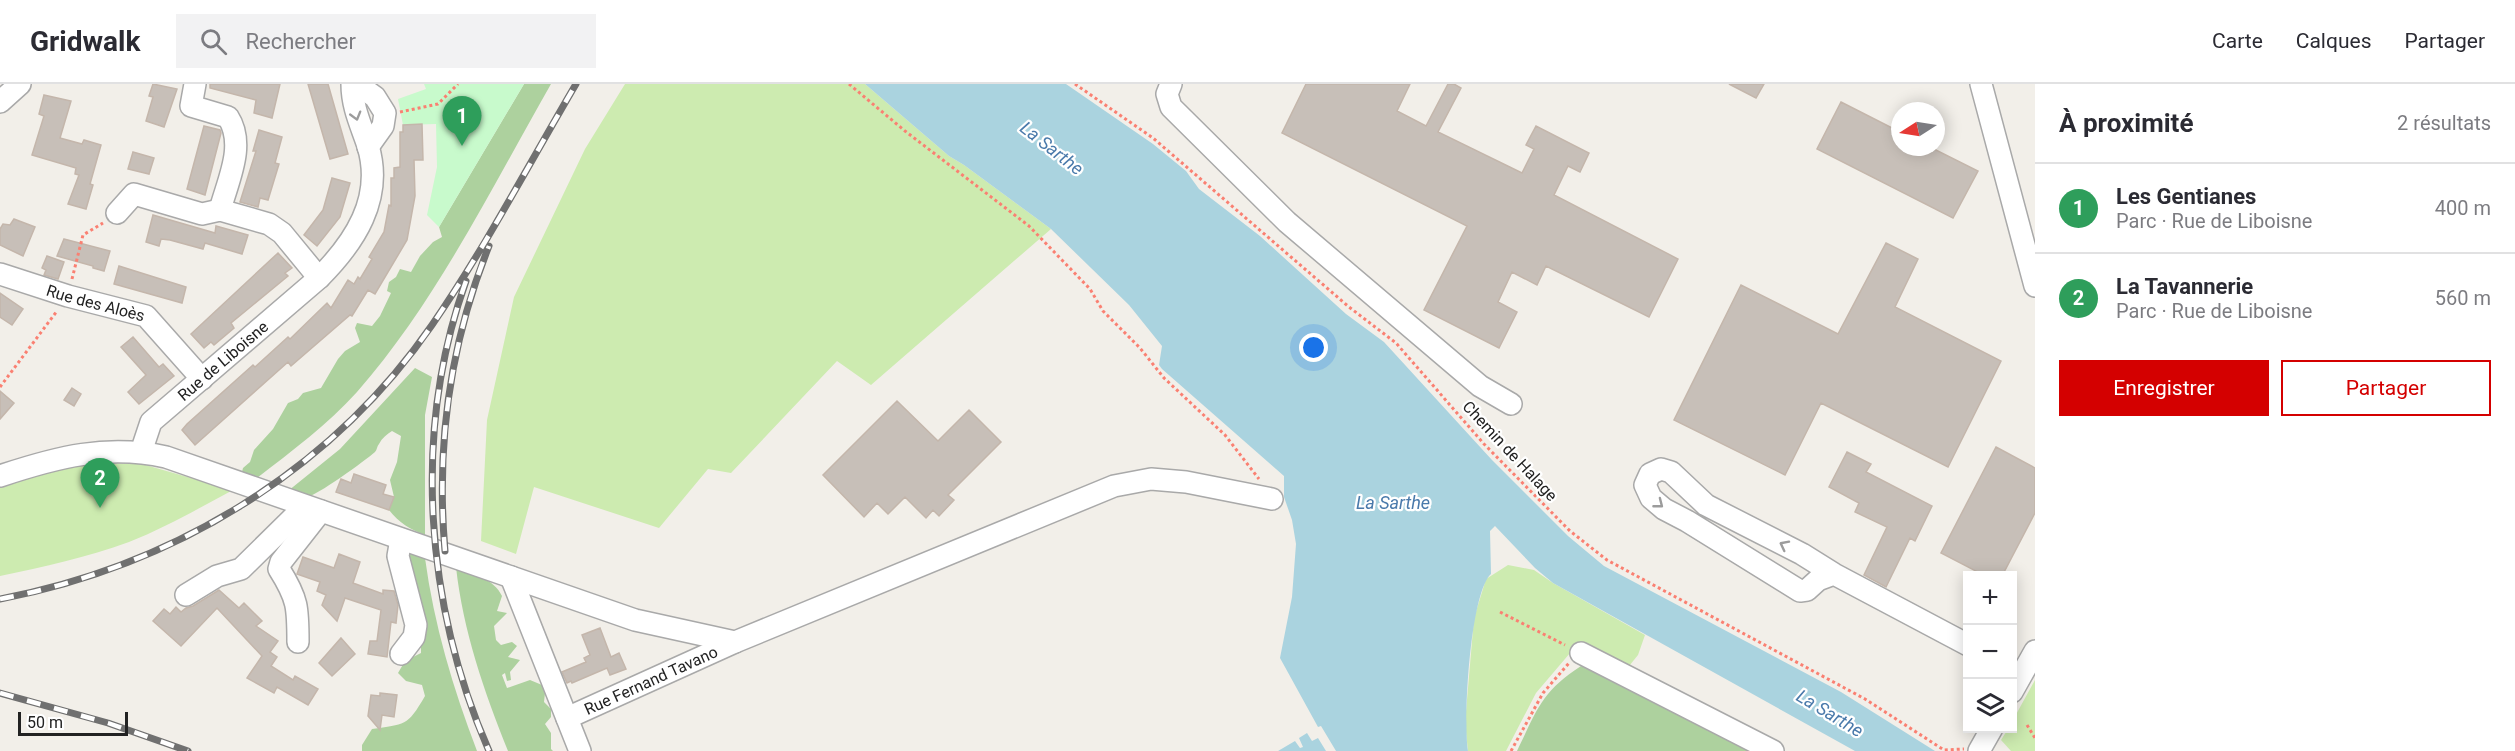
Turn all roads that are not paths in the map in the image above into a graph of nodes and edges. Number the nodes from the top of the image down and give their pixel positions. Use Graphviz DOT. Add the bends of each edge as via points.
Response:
graph roads {
  1 [pos="20,84"];
  2 [pos="195,84"];
  3 [pos="352,84"];
  4 [pos="357,84"];
  5 [pos="1171,84"];
  6 [pos="1981,84"];
  7 [pos="0,102"];
  8 [pos="368,147"];
  9 [pos="220,210"];
  10 [pos="117,213"];
  11 [pos="0,274"];
  12 [pos="319,278"];
  13 [pos="2035,286"];
  14 [pos="202,379"];
  15 [pos="1511,404"];
  16 [pos="141,452"];
  17 [pos="0,476"];
  18 [pos="1266,498"];
  19 [pos="313,508"];
  20 [pos="401,539"];
  21 [pos="1834,574"];
  22 [pos="511,577"];
  23 [pos="186,595"];
  24 [pos="298,642"];
  25 [pos="735,642"];
  26 [pos="1963,642"];
  27 [pos="2035,651"];
  28 [pos="1581,653"];
  29 [pos="401,654"];
  30 [pos="2017,677"];
  31 [pos="567,718"];
  32 [pos="1990,733"];
  33 [pos="1981,750"];
  34 [pos="580,751"];
  35 [pos="1773,751"];
  1 -- 7 [label="street"];
  2 -- 9 [label="street" via="191,106 228,117 235,128 237,146"];
  3 -- 8 [label="street, Rue de Liboisne, one-way" via="352,100"];
  4 -- 8 [label="street" via="375,97 385,113 383,126"];
  5 -- 15 [label="street" via="1167,94 1171,107 1287,222 1480,386"];
  6 -- 13 [label="street"];
  8 -- 12 [label="street, Rue de Liboisne" via="372,171 361,226 344,253"];
  9 -- 10 [label="street" via="202,214 135,194"];
  9 -- 12 [label="street" via="269,224 282,233"];
  11 -- 14 [label="street, Rue des Aloès" via="146,316"];
  12 -- 14 [label="street, Rue de Liboisne"];
  14 -- 16 [label="street, Rue de Liboisne" via="151,422"];
  16 -- 17 [label="street" via="96,452 51,459"];
  16 -- 19 [label="street"];
  18 -- 25 [label="street, Rue Fernand Tavano" via="1151,479 1113,486"];
  19 -- 20 [label="street"];
  19 -- 23 [label="street" via="241,568 217,576"];
  19 -- 24 [label="street" via="279,569 298,606"];
  20 -- 22 [label="street"];
  20 -- 29 [label="street" via="398,556 416,625 414,637"];
  21 -- 21 [label="street, one-way" via="1707,505 1671,472 1661,469 1650,474 1645,485 1651,498 1664,509 1800,591"];
  21 -- 26 [label="street"];
  22 -- 25 [label="street" via="635,620"];
  22 -- 31 [label="street"];
  25 -- 31 [label="street, Rue Fernand Tavano"];
  27 -- 30 [label="street"];
  28 -- 35 [label="street"];
  31 -- 34 [label="street"];
  32 -- 33 [label="street"];
}
